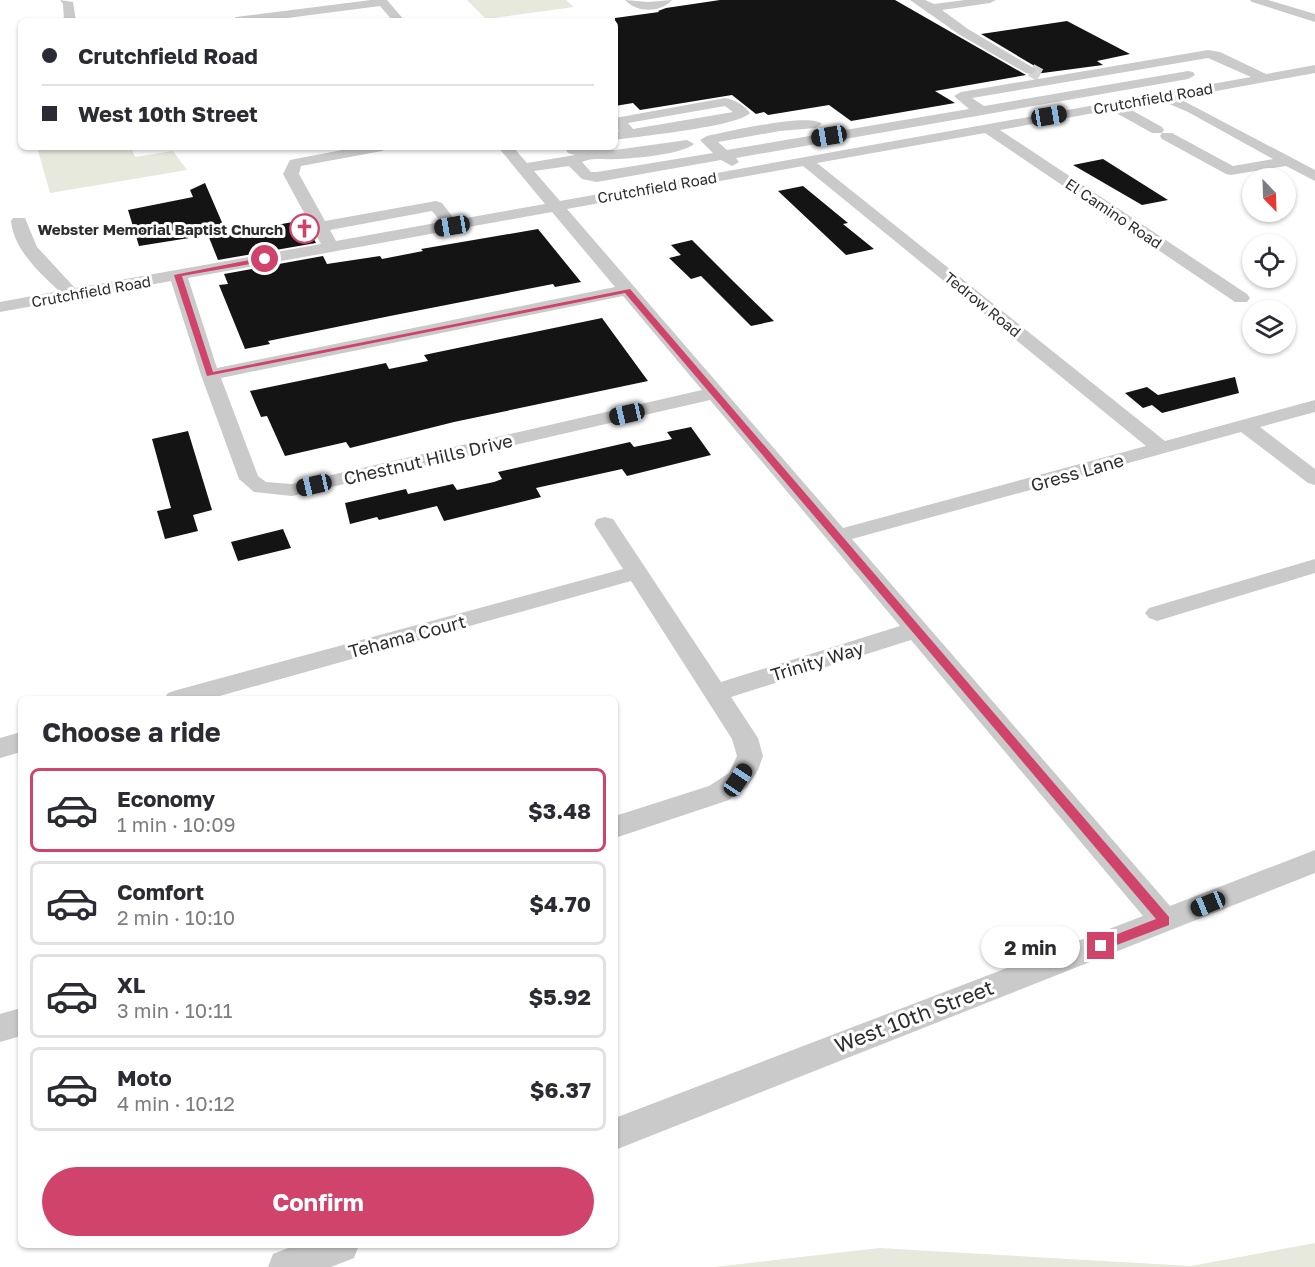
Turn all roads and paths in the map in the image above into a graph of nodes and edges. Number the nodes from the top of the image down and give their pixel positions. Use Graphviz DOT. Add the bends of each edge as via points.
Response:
graph roads {
  1 [pos="66,0"];
  2 [pos="631,0"];
  3 [pos="666,0"];
  4 [pos="916,0"];
  5 [pos="990,0"];
  6 [pos="1256,0"];
  7 [pos="382,1"];
  8 [pos="932,8"];
  9 [pos="70,18"];
  10 [pos="258,18"];
  11 [pos="396,18"];
  12 [pos="1315,18"];
  13 [pos="1239,66"];
  14 [pos="1315,69"];
  15 [pos="1040,76"];
  16 [pos="1264,78"];
  17 [pos="1074,94"];
  18 [pos="1164,96"];
  19 [pos="1112,105"];
  20 [pos="981,111"];
  21 [pos="690,125"];
  22 [pos="986,128"];
  23 [pos="850,132"];
  24 [pos="630,134"];
  25 [pos="618,136"];
  26 [pos="707,140"];
  27 [pos="874,148"];
  28 [pos="366,150"];
  29 [pos="508,150"];
  30 [pos="576,152"];
  31 [pos="724,154"];
  32 [pos="804,160"];
  33 [pos="1288,161"];
  34 [pos="523,168"];
  35 [pos="744,171"];
  36 [pos="1315,176"];
  37 [pos="556,206"];
  38 [pos="19,221"];
  39 [pos="452,226"];
  40 [pos="320,227"];
  41 [pos="331,247"];
  42 [pos="178,275"];
  43 [pos="627,290"];
  44 [pos="71,294"];
  45 [pos="1241,298"];
  46 [pos="0,307"];
  47 [pos="210,375"];
  48 [pos="715,393"];
  49 [pos="1315,406"];
  50 [pos="1244,425"];
  51 [pos="1161,448"];
  52 [pos="1315,479"];
  53 [pos="605,524"];
  54 [pos="839,536"];
  55 [pos="1315,566"];
  56 [pos="637,572"];
  57 [pos="1156,613"];
  58 [pos="918,629"];
  59 [pos="716,693"];
  60 [pos="188,696"];
  61 [pos="18,743"];
  62 [pos="0,748"];
  63 [pos="618,826"];
  64 [pos="1315,861"];
  65 [pos="1165,921"];
  66 [pos="18,1023"];
  67 [pos="0,1029"];
  68 [pos="618,1133"];
  69 [pos="333,1248"];
  70 [pos="286,1267"];
  1 -- 9 [label="street"];
  2 -- 3 [label="street" via="648,6"];
  4 -- 8 [label="street"];
  5 -- 8 [label="street"];
  6 -- 12 [label="street"];
  7 -- 10 [label="street"];
  7 -- 11 [label="street"];
  8 -- 15 [label="street" via="964,32"];
  13 -- 15 [label="street" via="1208,54"];
  13 -- 16 [label="street"];
  13 -- 17 [label="street"];
  14 -- 16 [label="street, Crutchfield Road"];
  15 -- 17 [label="street"];
  15 -- 20 [label="street" via="961,96"];
  16 -- 18 [label="street, Crutchfield Road"];
  17 -- 20 [label="street"];
  18 -- 19 [label="street, Crutchfield Road"];
  18 -- 33 [label="street"];
  19 -- 22 [label="street, Crutchfield Road"];
  19 -- 33 [label="street" via="1231,171"];
  20 -- 23 [label="street"];
  21 -- 24 [label="street"];
  21 -- 24 [label="street" via="743,113 725,102 618,121"];
  21 -- 26 [label="street"];
  22 -- 27 [label="street, Crutchfield Road"];
  22 -- 45 [label="street, El Camino Road"];
  23 -- 26 [label="street" via="830,124 812,124"];
  23 -- 27 [label="street"];
  23 -- 31 [label="street"];
  24 -- 25 [label="street"];
  26 -- 30 [label="street" via="633,153"];
  26 -- 31 [label="street"];
  27 -- 32 [label="street, Crutchfield Road"];
  28 -- 40 [label="street" via="295,163 291,174"];
  29 -- 34 [label="street"];
  30 -- 31 [label="street" via="588,176 597,177"];
  30 -- 34 [label="street"];
  31 -- 35 [label="street"];
  32 -- 35 [label="street, Crutchfield Road"];
  32 -- 51 [label="street, Tedrow Road"];
  33 -- 36 [label="street"];
  34 -- 37 [label="street"];
  35 -- 37 [label="street, Crutchfield Road"];
  37 -- 39 [label="street, Crutchfield Road"];
  37 -- 43 [label="street"];
  38 -- 44 [label="street" via="27,245"];
  39 -- 40 [label="street" via="436,206"];
  39 -- 41 [label="street, Crutchfield Road"];
  40 -- 41 [label="street"];
  41 -- 42 [label="street, Crutchfield Road"];
  42 -- 44 [label="street, Crutchfield Road"];
  42 -- 47 [label="street, Chestnut Hills Drive"];
  43 -- 47 [label="street"];
  43 -- 48 [label="street"];
  44 -- 46 [label="street, Crutchfield Road"];
  47 -- 48 [label="street, Chestnut Hills Drive" via="249,479 261,488 276,491"];
  48 -- 54 [label="street"];
  49 -- 50 [label="street, Gress Lane"];
  50 -- 51 [label="street, Gress Lane"];
  50 -- 52 [label="street"];
  51 -- 54 [label="street, Gress Lane"];
  53 -- 56 [label="street"];
  54 -- 58 [label="street"];
  55 -- 57 [label="street"];
  56 -- 59 [label="street"];
  56 -- 60 [label="street, Tehama Court"];
  58 -- 59 [label="street, Trinity Way"];
  58 -- 65 [label="street"];
  59 -- 63 [label="street" via="745,738 750,756 738,780 719,793"];
  61 -- 62 [label="street"];
  64 -- 65 [label="street, West 10th Street"];
  65 -- 68 [label="street, West 10th Street"];
  66 -- 67 [label="street"];
  69 -- 70 [label="street"];
}
